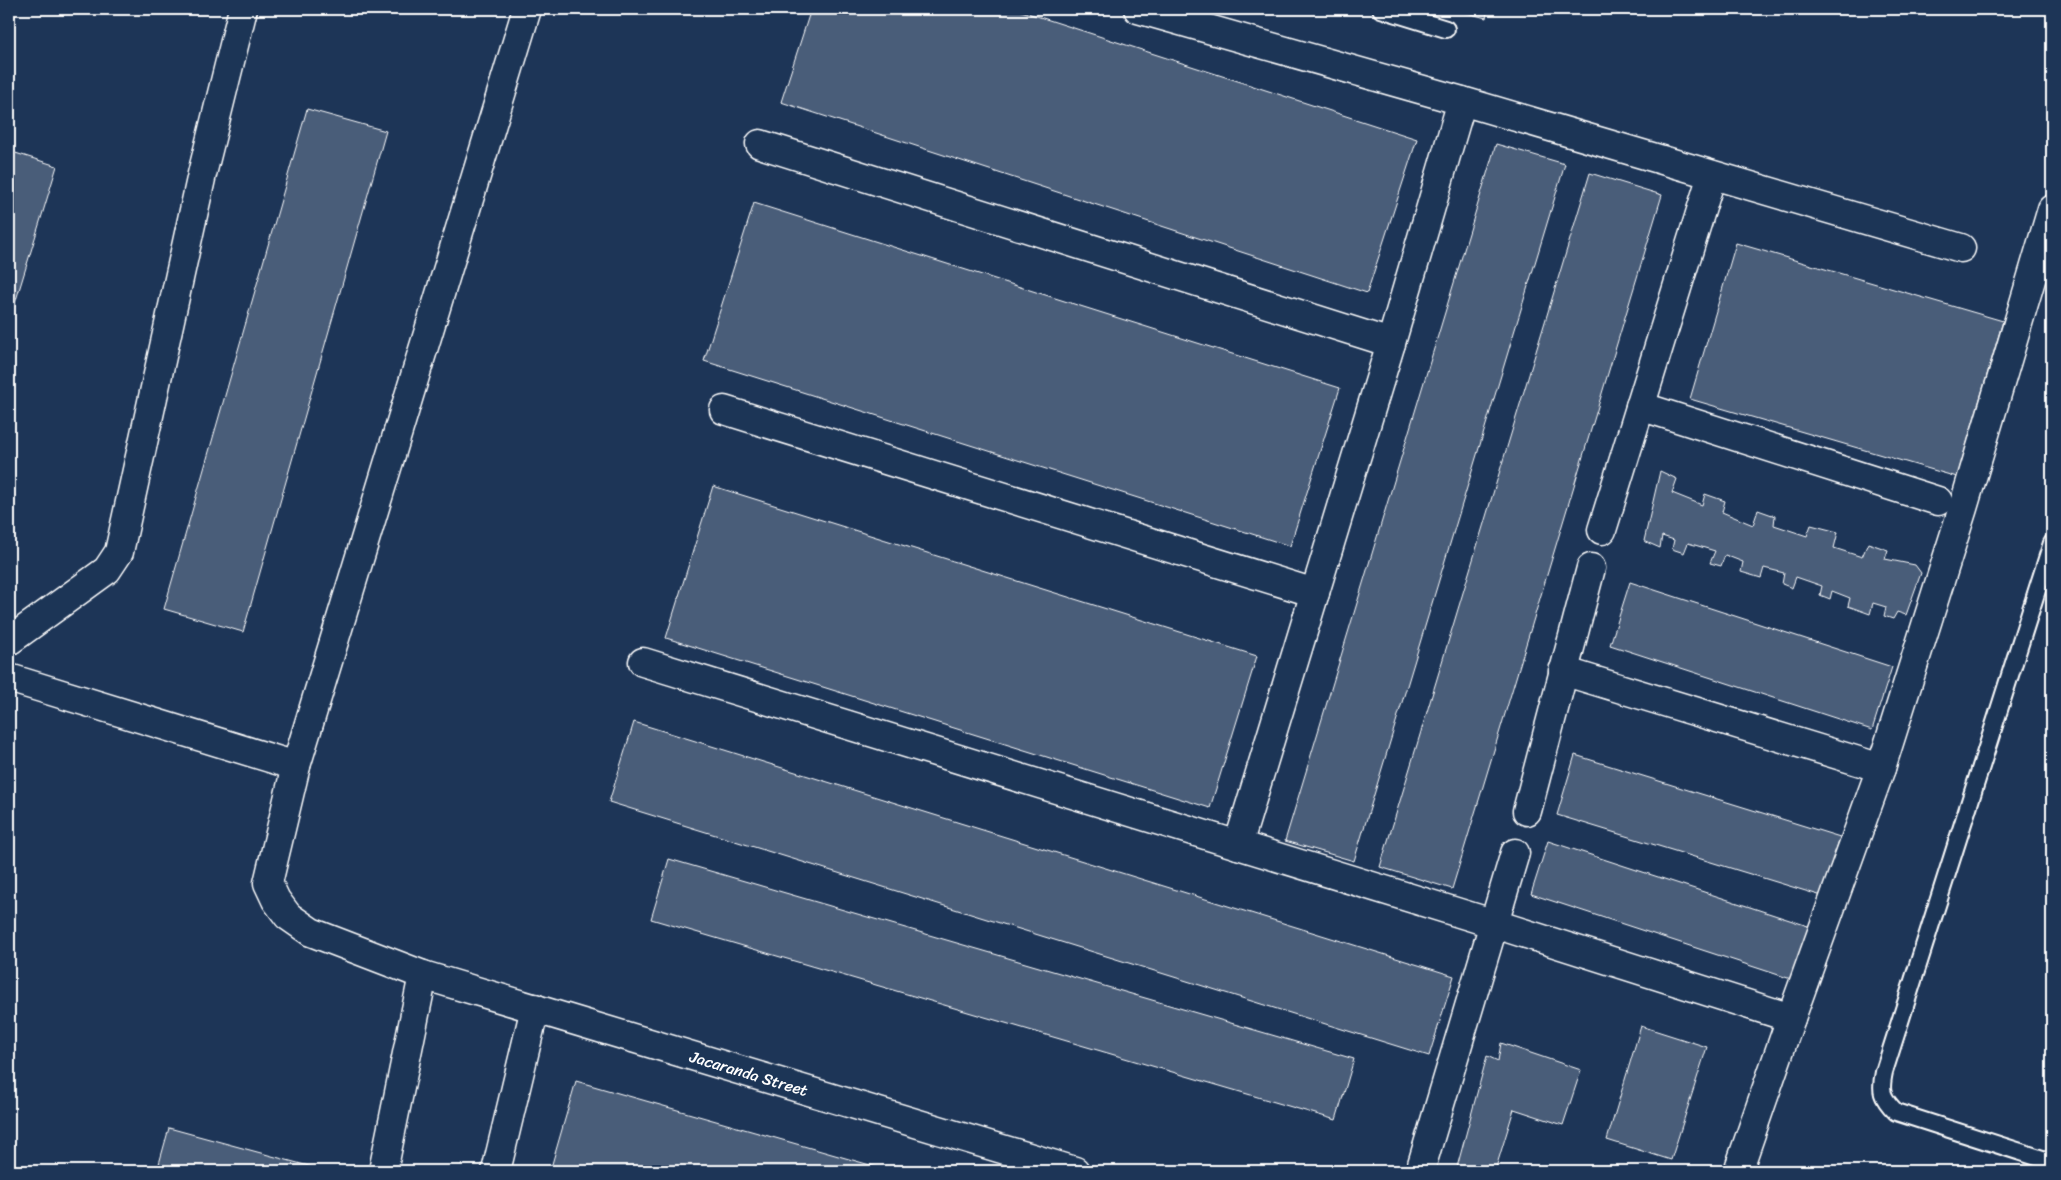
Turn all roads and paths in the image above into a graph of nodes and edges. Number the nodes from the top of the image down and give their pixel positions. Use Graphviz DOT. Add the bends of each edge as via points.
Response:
graph roads {
  1 [pos="243,9"];
  2 [pos="527,9"];
  3 [pos="1138,9"];
  4 [pos="1381,9"];
  5 [pos="1446,29"];
  6 [pos="1462,102"];
  7 [pos="760,144"];
  8 [pos="1712,175"];
  9 [pos="2052,208"];
  10 [pos="1961,248"];
  11 [pos="1391,343"];
  12 [pos="1640,406"];
  13 [pos="724,410"];
  14 [pos="1938,501"];
  15 [pos="1602,530"];
  16 [pos="2052,543"];
  17 [pos="1591,568"];
  18 [pos="1315,593"];
  19 [pos="9,641"];
  20 [pos="643,662"];
  21 [pos="1563,671"];
  22 [pos="9,678"];
  23 [pos="296,766"];
  24 [pos="1881,768"];
  25 [pos="1527,811"];
  26 [pos="1238,845"];
  27 [pos="1516,853"];
  28 [pos="1495,924"];
  29 [pos="423,975"];
  30 [pos="535,1008"];
  31 [pos="1790,1018"];
  32 [pos="2051,1158"];
  33 [pos="382,1171"];
  34 [pos="496,1171"];
  35 [pos="1075,1171"];
  36 [pos="1420,1171"];
  37 [pos="1738,1171"];
  1 -- 19 [label="street" via="195,202 119,552 107,570"];
  2 -- 23 [label="street, Jacaranda Street"];
  3 -- 6 [label="street"];
  4 -- 5 [label="lane"];
  6 -- 8 [label="street"];
  6 -- 11 [label="street"];
  7 -- 11 [label="street"];
  8 -- 10 [label="street"];
  8 -- 12 [label="street"];
  9 -- 24 [label="street"];
  11 -- 18 [label="street"];
  12 -- 14 [label="street"];
  12 -- 15 [label="street"];
  13 -- 18 [label="street"];
  16 -- 32 [label="lane" via="1884,1072 1881,1090 1896,1112"];
  17 -- 21 [label="street"];
  18 -- 26 [label="street"];
  20 -- 26 [label="street"];
  21 -- 24 [label="street"];
  21 -- 25 [label="street"];
  22 -- 23 [label="street"];
  23 -- 29 [label="street, Jacaranda Street" via="268,884 276,900 288,916 311,932"];
  24 -- 31 [label="street"];
  26 -- 28 [label="street"];
  27 -- 28 [label="street"];
  28 -- 31 [label="street"];
  28 -- 36 [label="street"];
  29 -- 30 [label="street, Jacaranda Street"];
  29 -- 33 [label="street"];
  30 -- 34 [label="street"];
  30 -- 35 [label="street, Jacaranda Street"];
  31 -- 37 [label="street"];
}
